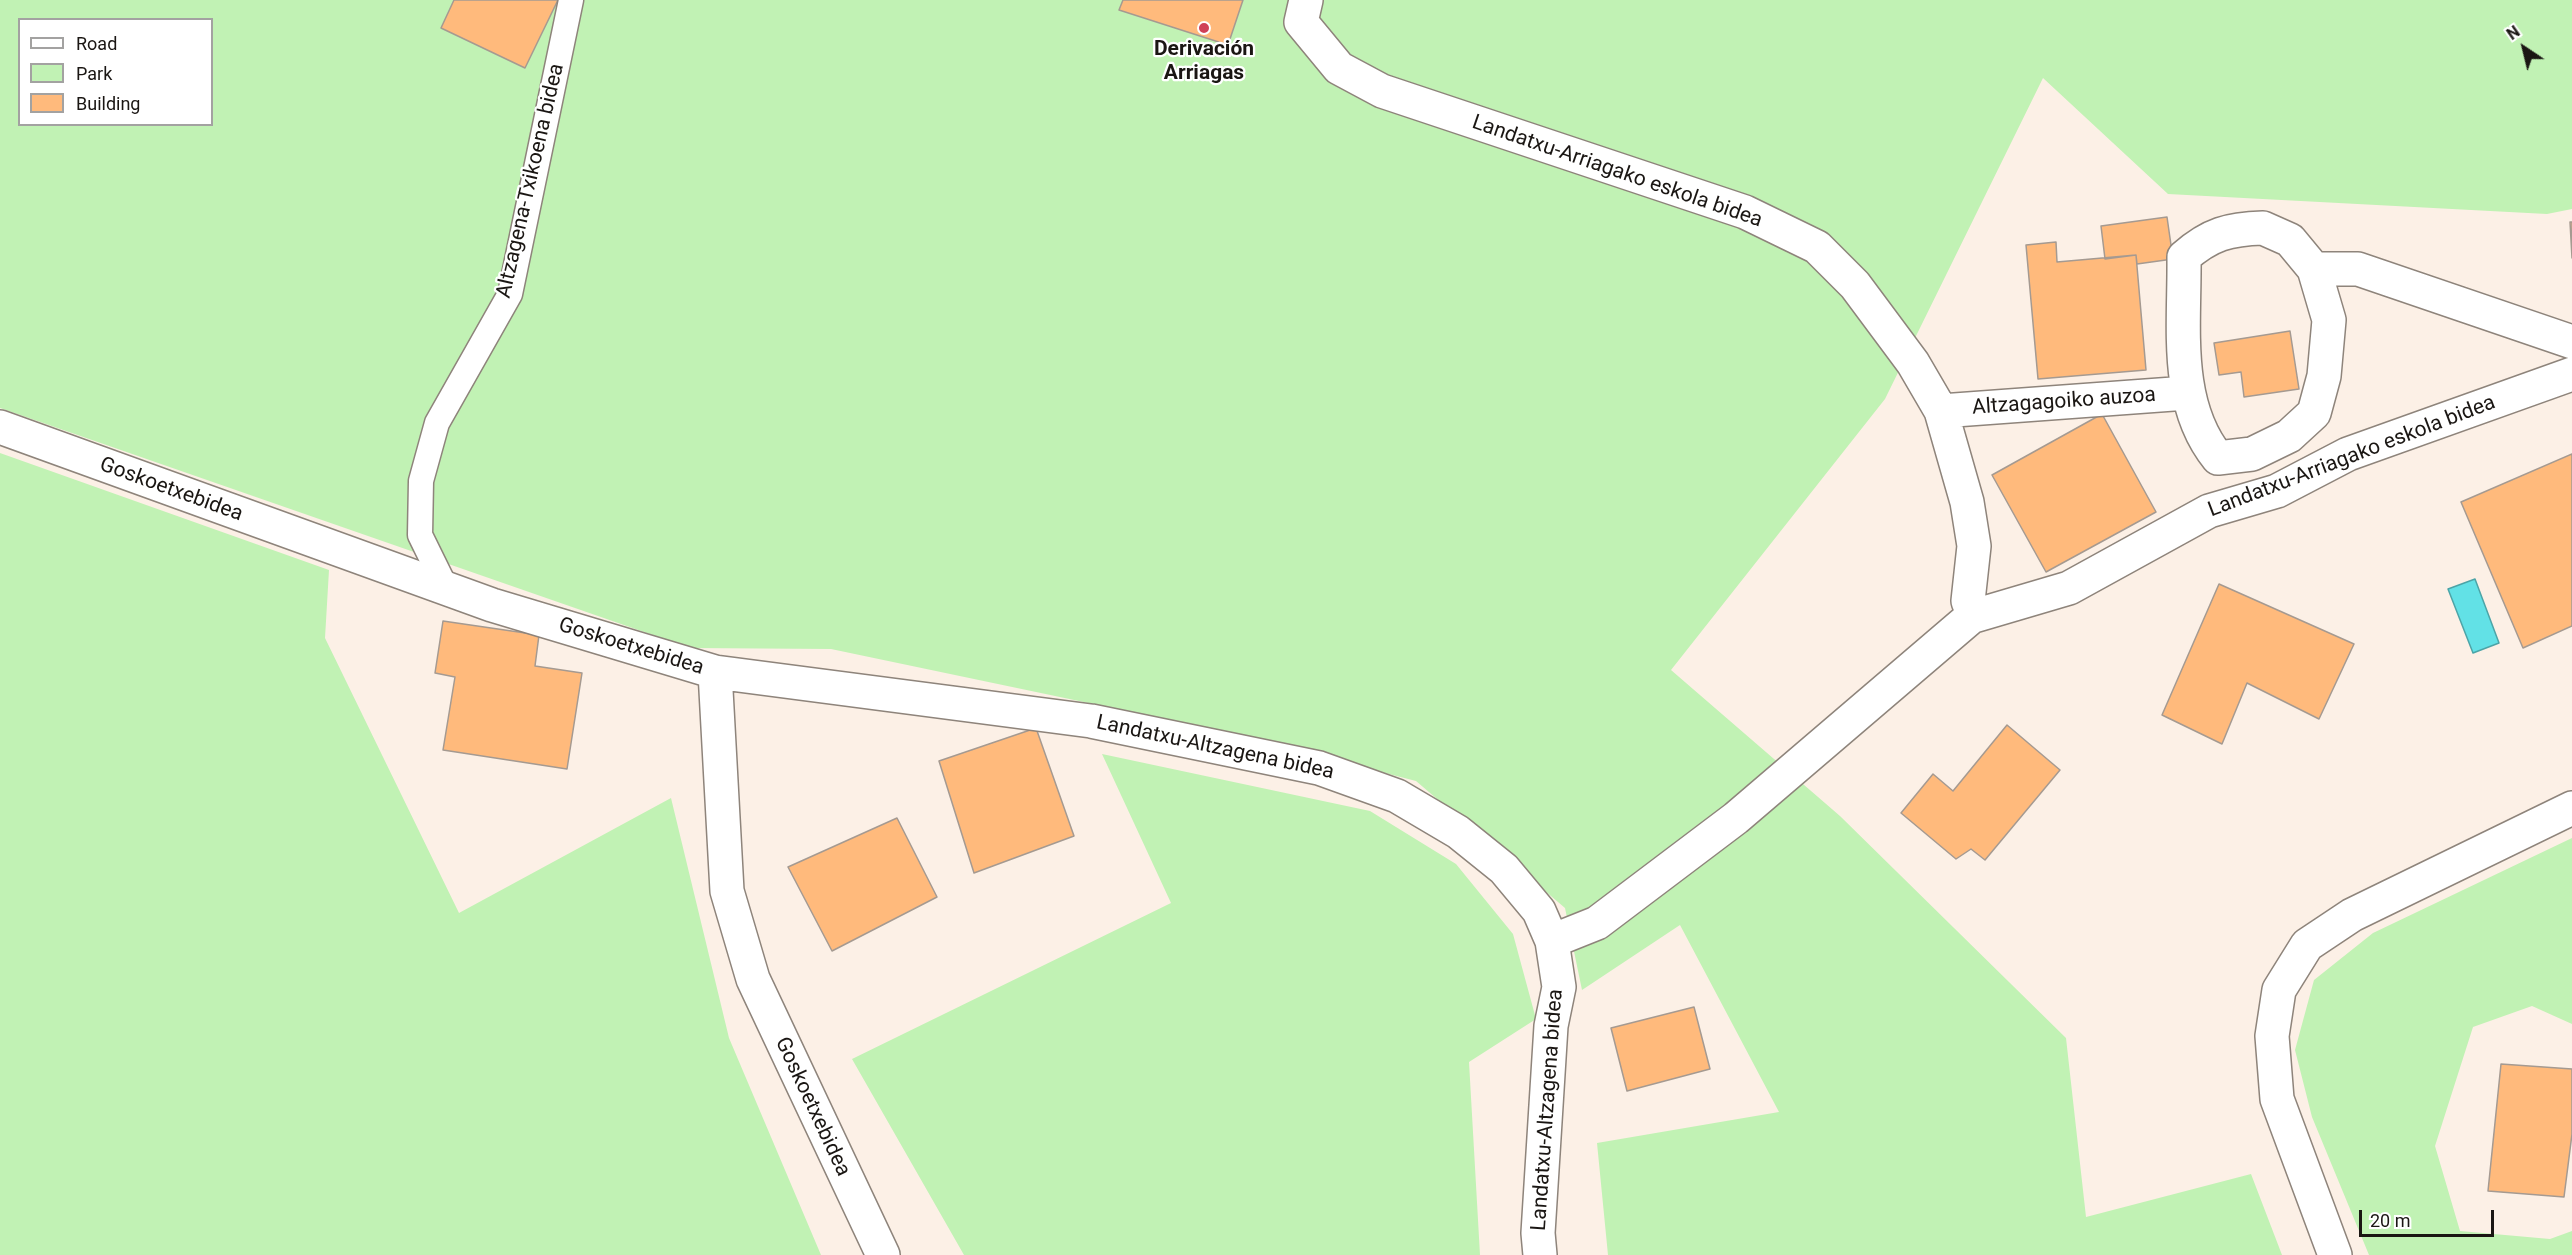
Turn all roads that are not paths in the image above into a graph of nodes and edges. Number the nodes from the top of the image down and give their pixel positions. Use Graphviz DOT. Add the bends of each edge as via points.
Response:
graph roads {
  1 [pos="571,0"];
  2 [pos="1306,0"];
  3 [pos="2314,269"];
  4 [pos="2572,342"];
  5 [pos="2572,374"];
  6 [pos="2187,393"];
  7 [pos="1941,411"];
  8 [pos="0,428"];
  9 [pos="2218,458"];
  10 [pos="2209,511"];
  11 [pos="447,590"];
  12 [pos="1970,618"];
  13 [pos="715,672"];
  14 [pos="2572,808"];
  15 [pos="1552,941"];
  16 [pos="883,1255"];
  17 [pos="1540,1255"];
  18 [pos="2335,1255"];
  1 -- 11 [label="lane, Altzagena-Txikoena bidea" via="510,294 437,423 421,481 420,534"];
  2 -- 7 [label="street, Landatxu-Arriagako eskola bidea" via="1301,22 1338,68 1382,91 1745,212 1817,247 1855,285 1913,363"];
  3 -- 4 [label="street" via="2358,269"];
  3 -- 6 [label="street" via="2290,240 2263,228 2235,229 2202,241 2184,257"];
  3 -- 9 [label="street" via="2329,320 2324,375 2314,413 2289,436 2252,454"];
  5 -- 10 [label="street, Landatxu-Arriagako eskola bidea" via="2348,454 2277,491"];
  6 -- 7 [label="street, Altzagagoiko auzoa"];
  6 -- 9 [label="street" via="2204,440"];
  7 -- 10 [label="street, Landatxu-Arriagako eskola bidea" via="1967,502 1974,546 1968,601 1974,616 2069,588"];
  8 -- 11 [label="street, Goskoetxebidea"];
  9 -- 10 [label="street"];
  11 -- 13 [label="street, Goskoetxebidea"];
  12 -- 15 [label="street" via="1736,818 1597,923"];
  13 -- 15 [label="street, Landatxu-Altzagena bidea" via="1091,721 1319,768 1397,796 1458,832 1504,869 1539,911"];
  13 -- 16 [label="street, Goskoetxebidea" via="727,891 753,978"];
  14 -- 18 [label="street" via="2352,915 2307,945 2279,990 2272,1036 2277,1099"];
  15 -- 17 [label="street, Landatxu-Altzagena bidea" via="1559,987 1551,1026 1538,1233"];
}
